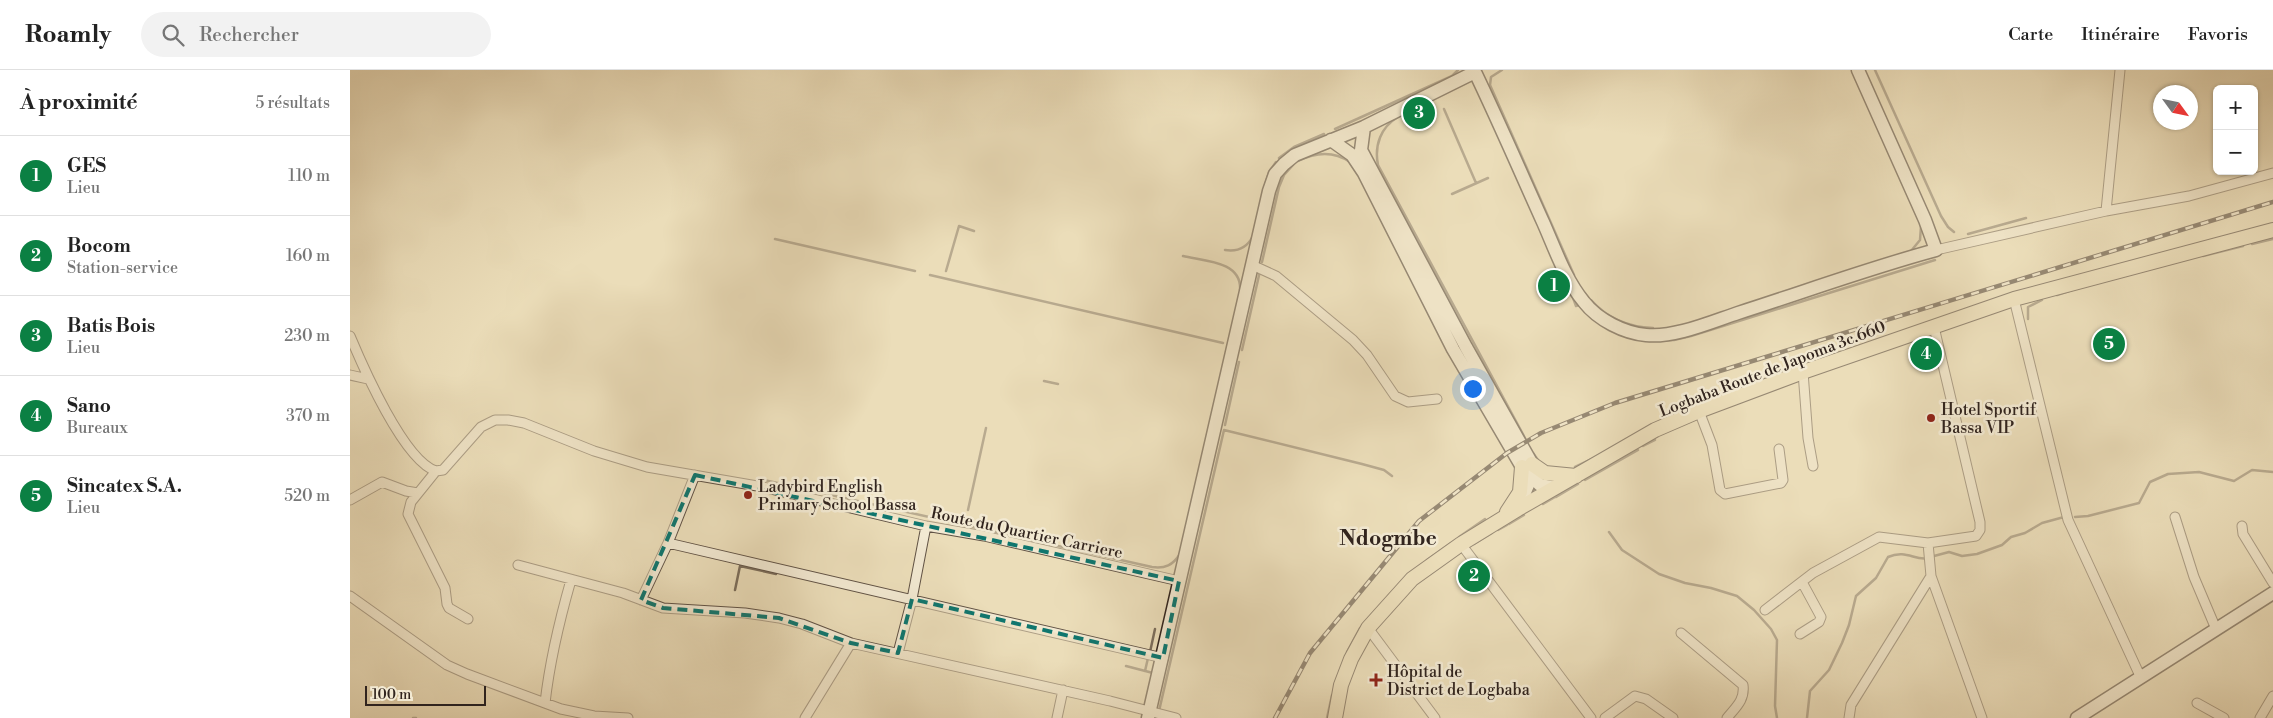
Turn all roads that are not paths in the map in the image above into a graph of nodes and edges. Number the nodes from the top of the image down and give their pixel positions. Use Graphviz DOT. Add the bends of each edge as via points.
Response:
graph roads {
  1 [pos="1858,70"];
  2 [pos="2120,70"];
  3 [pos="1477,71"];
  4 [pos="1364,127"];
  5 [pos="1332,140"];
  6 [pos="2273,173"];
  7 [pos="2106,211"];
  8 [pos="2273,230"];
  9 [pos="1936,250"];
  10 [pos="1252,265"];
  11 [pos="2014,300"];
  12 [pos="1934,327"];
  13 [pos="350,336"];
  14 [pos="1803,372"];
  15 [pos="350,375"];
  16 [pos="368,379"];
  17 [pos="1437,398"];
  18 [pos="1699,411"];
  19 [pos="1778,449"];
  20 [pos="1813,466"];
  21 [pos="1528,470"];
  22 [pos="436,471"];
  23 [pos="695,475"];
  24 [pos="1577,476"];
  25 [pos="1555,488"];
  26 [pos="418,493"];
  27 [pos="350,500"];
  28 [pos="1518,509"];
  29 [pos="2175,517"];
  30 [pos="1500,520"];
  31 [pos="926,526"];
  32 [pos="2242,526"];
  33 [pos="668,543"];
  34 [pos="1928,543"];
  35 [pos="1461,544"];
  36 [pos="518,565"];
  37 [pos="1931,576"];
  38 [pos="572,580"];
  39 [pos="1179,581"];
  40 [pos="1802,582"];
  41 [pos="2273,583"];
  42 [pos="2273,593"];
  43 [pos="350,596"];
  44 [pos="912,599"];
  45 [pos="641,600"];
  46 [pos="1765,610"];
  47 [pos="468,619"];
  48 [pos="1368,628"];
  49 [pos="2216,629"];
  50 [pos="1681,633"];
  51 [pos="1800,634"];
  52 [pos="851,643"];
  53 [pos="898,653"];
  54 [pos="1163,658"];
  55 [pos="2141,678"];
  56 [pos="1063,690"];
  57 [pos="2273,696"];
  58 [pos="545,703"];
  59 [pos="2197,703"];
  60 [pos="1149,715"];
  61 [pos="628,718"];
  62 [pos="805,718"];
  63 [pos="1057,718"];
  64 [pos="1176,718"];
  65 [pos="1336,718"];
  66 [pos="1435,718"];
  67 [pos="1591,718"];
  68 [pos="1605,718"];
  69 [pos="1672,718"];
  70 [pos="1727,718"];
  71 [pos="1849,718"];
  72 [pos="1982,718"];
  73 [pos="2076,718"];
  74 [pos="2224,718"];
  75 [pos="2260,718"];
  1 -- 9 [label="street"];
  2 -- 7 [label="street"];
  3 -- 4 [label="street"];
  3 -- 9 [label="street" via="1574,288 1603,320 1622,329 1646,335 1666,335"];
  4 -- 5 [label="street"];
  4 -- 21 [label="street" via="1361,150 1368,165"];
  5 -- 10 [label="street" via="1295,155 1275,174"];
  5 -- 21 [label="street" via="1352,155 1364,173 1453,349"];
  6 -- 7 [label="street" via="2189,196"];
  7 -- 9 [label="street"];
  8 -- 11 [label="main road, Logbaba Route de Japoma 3c.660"];
  10 -- 17 [label="street" via="1276,276 1353,340 1395,396 1408,402"];
  10 -- 39 [label="street"];
  11 -- 12 [label="main road, Logbaba Route de Japoma 3c.660"];
  11 -- 55 [label="street" via="2068,520"];
  12 -- 14 [label="main road, Logbaba Route de Japoma 3c.660"];
  12 -- 34 [label="street" via="1980,530 1972,538"];
  13 -- 16 [label="street"];
  14 -- 18 [label="main road, Logbaba Route de Japoma 3c.660"];
  14 -- 20 [label="street"];
  15 -- 16 [label="street"];
  16 -- 22 [label="street" via="411,448"];
  18 -- 19 [label="street" via="1712,444 1720,490 1725,494 1781,482"];
  18 -- 24 [label="main road, Logbaba Route de Japoma 3c.660" via="1656,430"];
  21 -- 24 [label="main road"];
  21 -- 25 [label="street" via="1544,487"];
  21 -- 28 [label="street"];
  21 -- 30 [label="main road" via="1520,492"];
  22 -- 23 [label="street, Route du Quartier Carriere" via="443,470 481,427 495,420 508,420 647,467"];
  22 -- 26 [label="street, Route du Quartier Carriere"];
  23 -- 31 [label="street, Route du Quartier Carriere" via="763,487"];
  23 -- 33 [label="street"];
  24 -- 25 [label="main road, Logbaba Route de Japoma 3c.660"];
  25 -- 28 [label="main road, Logbaba Route de Japoma 3c.660"];
  26 -- 27 [label="street" via="382,482"];
  26 -- 47 [label="street, Route du Quartier Carriere" via="408,508 408,514 444,588 449,608"];
  28 -- 30 [label="main road, Logbaba Route de Japoma 3c.660"];
  29 -- 49 [label="street" via="2194,577"];
  30 -- 35 [label="main road, Logbaba Route de Japoma 3c.660"];
  31 -- 39 [label="street, Route du Quartier Carriere" via="984,536"];
  31 -- 44 [label="street"];
  32 -- 41 [label="street" via="2243,534"];
  33 -- 44 [label="street"];
  33 -- 45 [label="street"];
  34 -- 37 [label="street"];
  34 -- 40 [label="street" via="1879,537"];
  35 -- 48 [label="main road, Logbaba Route de Japoma 3c.660" via="1412,579"];
  35 -- 67 [label="street"];
  36 -- 38 [label="street"];
  37 -- 71 [label="street" via="1851,705"];
  37 -- 72 [label="street"];
  38 -- 45 [label="street" via="623,592"];
  38 -- 58 [label="street" via="555,633"];
  39 -- 54 [label="street"];
  40 -- 46 [label="street"];
  40 -- 51 [label="street" via="1821,617 1819,622"];
  42 -- 49 [label="street"];
  43 -- 58 [label="street" via="447,665"];
  44 -- 53 [label="street"];
  44 -- 54 [label="street"];
  45 -- 52 [label="street" via="663,608 779,618"];
  48 -- 65 [label="main road, Logbaba Route de Japoma 3c.660" via="1341,684"];
  48 -- 66 [label="street"];
  49 -- 55 [label="street"];
  50 -- 70 [label="street" via="1743,685 1742,700"];
  52 -- 53 [label="street"];
  52 -- 62 [label="street"];
  53 -- 56 [label="street"];
  54 -- 60 [label="street"];
  55 -- 73 [label="street"];
  56 -- 60 [label="street"];
  56 -- 63 [label="street"];
  57 -- 75 [label="street"];
  58 -- 61 [label="street" via="579,714"];
  59 -- 74 [label="street"];
  60 -- 64 [label="street"];
  68 -- 69 [label="street" via="1635,696 1646,699"];
}
